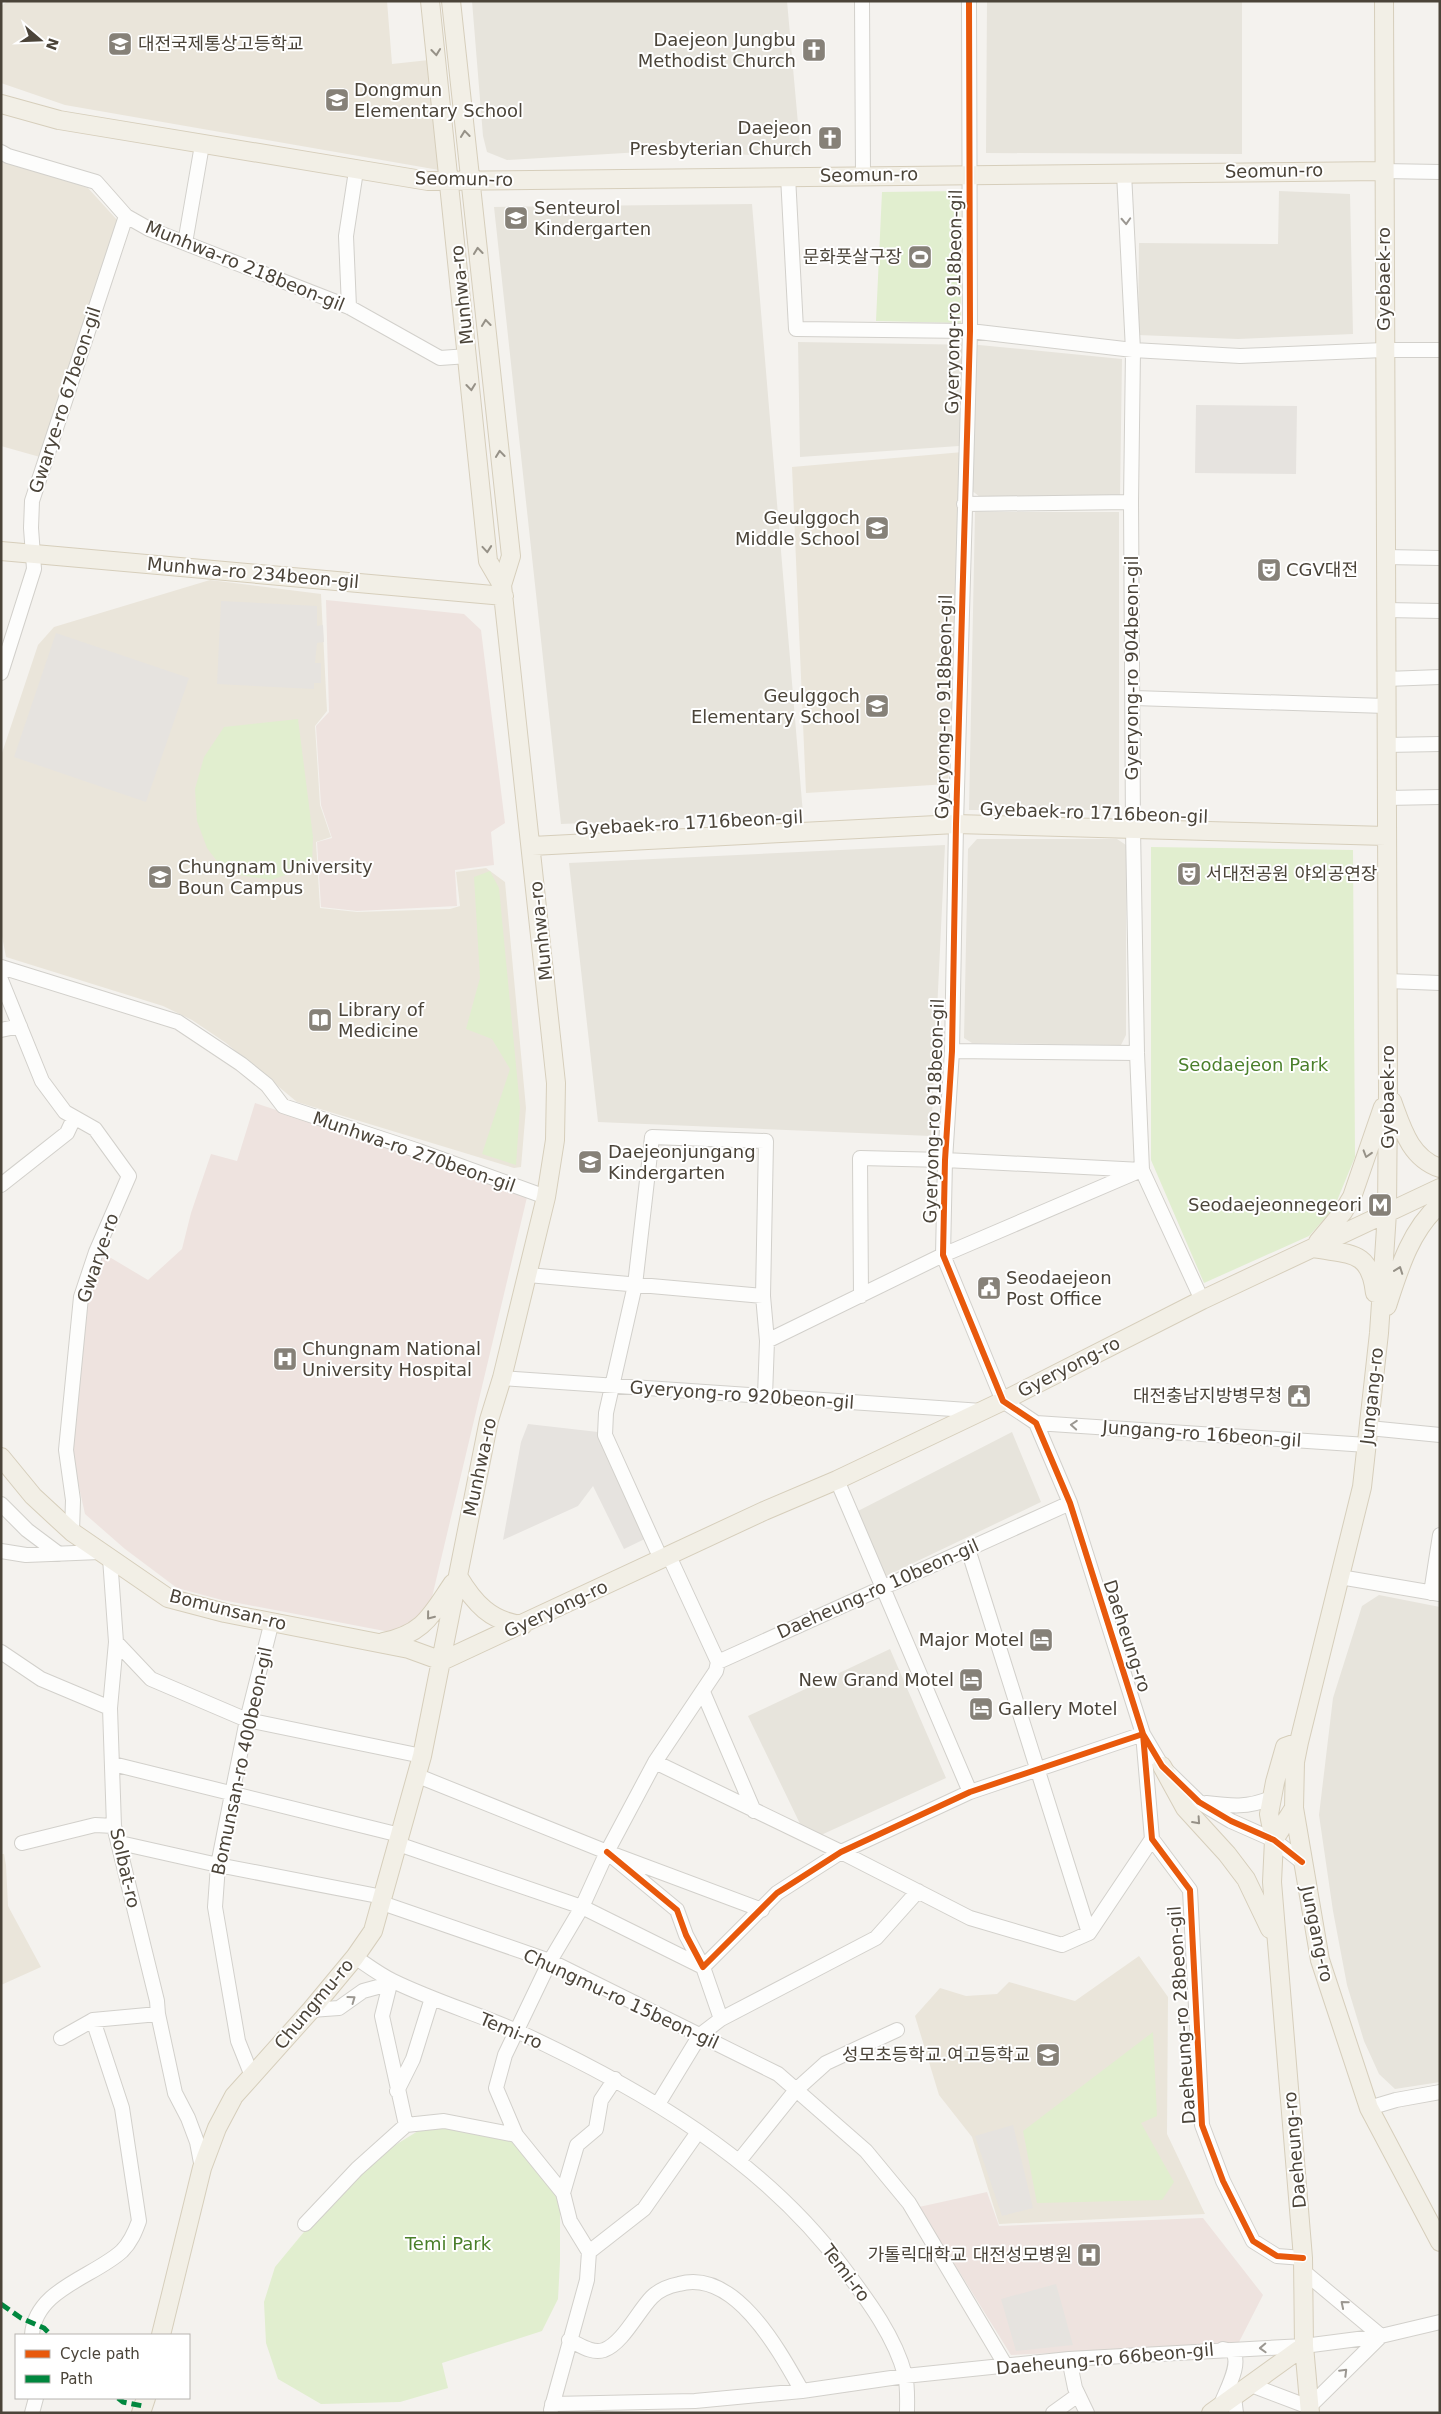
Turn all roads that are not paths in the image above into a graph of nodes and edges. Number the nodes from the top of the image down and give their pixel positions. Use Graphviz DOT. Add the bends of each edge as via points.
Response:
graph roads {
  1 [pos="430,1"];
  2 [pos="451,1"];
  3 [pos="862,1"];
  4 [pos="969,1"];
  5 [pos="1384,6"];
  6 [pos="1,104"];
  7 [pos="202,145"];
  8 [pos="1,152"];
  9 [pos="356,171"];
  10 [pos="1383,171"];
  11 [pos="1440,172"];
  12 [pos="1124,173"];
  13 [pos="971,174"];
  14 [pos="863,175"];
  15 [pos="788,176"];
  16 [pos="450,182"];
  17 [pos="470,182"];
  18 [pos="126,216"];
  19 [pos="185,243"];
  20 [pos="349,307"];
  21 [pos="970,331"];
  22 [pos="1133,350"];
  23 [pos="1384,350"];
  24 [pos="1440,350"];
  25 [pos="468,356"];
  26 [pos="1131,502"];
  27 [pos="964,504"];
  28 [pos="1,551"];
  29 [pos="32,553"];
  30 [pos="1385,558"];
  31 [pos="1440,558"];
  32 [pos="503,591"];
  33 [pos="1386,610"];
  34 [pos="1440,611"];
  35 [pos="1,673"];
  36 [pos="1440,677"];
  37 [pos="1386,679"];
  38 [pos="1134,698"];
  39 [pos="1386,706"];
  40 [pos="1440,744"];
  41 [pos="1386,745"];
  42 [pos="1440,797"];
  43 [pos="1386,798"];
  44 [pos="956,824"];
  45 [pos="1133,829"];
  46 [pos="1386,836"];
  47 [pos="532,846"];
  48 [pos="1,968"];
  49 [pos="1,980"];
  50 [pos="1388,981"];
  51 [pos="1440,983"];
  52 [pos="20,1026"];
  53 [pos="1,1030"];
  54 [pos="952,1051"];
  55 [pos="1137,1053"];
  56 [pos="1388,1091"];
  57 [pos="74,1118"];
  58 [pos="946,1160"];
  59 [pos="1440,1168"];
  60 [pos="1142,1170"];
  61 [pos="1,1185"];
  62 [pos="1440,1188"];
  63 [pos="546,1197"];
  64 [pos="1440,1204"];
  65 [pos="1387,1213"];
  66 [pos="1313,1248"];
  67 [pos="944,1255"];
  68 [pos="528,1275"];
  69 [pos="635,1285"];
  70 [pos="763,1296"];
  71 [pos="860,1296"];
  72 [pos="1202,1300"];
  73 [pos="1379,1333"];
  74 [pos="767,1341"];
  75 [pos="502,1378"];
  76 [pos="613,1386"];
  77 [pos="764,1396"];
  78 [pos="1003,1401"];
  79 [pos="982,1411"];
  80 [pos="1036,1423"];
  81 [pos="1440,1435"];
  82 [pos="1368,1437"];
  83 [pos="1,1457"];
  84 [pos="837,1480"];
  85 [pos="1070,1503"];
  86 [pos="1,1504"];
  87 [pos="72,1532"];
  88 [pos="1440,1535"];
  89 [pos="968,1549"];
  90 [pos="1,1551"];
  91 [pos="59,1554"];
  92 [pos="105,1555"];
  93 [pos="665,1558"];
  94 [pos="458,1576"];
  95 [pos="1340,1577"];
  96 [pos="884,1587"];
  97 [pos="1435,1594"];
  98 [pos="272,1621"];
  99 [pos="523,1625"];
  100 [pos="116,1642"];
  101 [pos="378,1642"];
  102 [pos="1,1652"];
  103 [pos="442,1661"];
  104 [pos="718,1662"];
  105 [pos="703,1692"];
  106 [pos="110,1708"];
  107 [pos="247,1720"];
  108 [pos="1143,1734"];
  109 [pos="1298,1742"];
  110 [pos="422,1756"];
  111 [pos="655,1762"];
  112 [pos="113,1764"];
  113 [pos="1162,1766"];
  114 [pos="1038,1769"];
  115 [pos="418,1776"];
  116 [pos="970,1792"];
  117 [pos="232,1794"];
  118 [pos="1271,1798"];
  119 [pos="1199,1802"];
  120 [pos="1294,1808"];
  121 [pos="754,1811"];
  122 [pos="114,1826"];
  123 [pos="399,1839"];
  124 [pos="1152,1839"];
  125 [pos="1274,1840"];
  126 [pos="22,1843"];
  127 [pos="120,1843"];
  128 [pos="607,1852"];
  129 [pos="841,1852"];
  130 [pos="1302,1862"];
  131 [pos="218,1865"];
  132 [pos="918,1891"];
  133 [pos="382,1900"];
  134 [pos="582,1908"];
  135 [pos="762,1910"];
  136 [pos="1089,1933"];
  137 [pos="1276,1942"];
  138 [pos="355,1957"];
  139 [pos="550,1961"];
  140 [pos="703,1967"];
  141 [pos="391,1980"];
  142 [pos="432,1998"];
  143 [pos="311,2010"];
  144 [pos="158,2014"];
  145 [pos="721,2019"];
  146 [pos="93,2020"];
  147 [pos="897,2030"];
  148 [pos="518,2032"];
  149 [pos="700,2035"];
  150 [pos="61,2038"];
  151 [pos="252,2076"];
  152 [pos="615,2079"];
  153 [pos="796,2090"];
  154 [pos="397,2091"];
  155 [pos="1440,2092"];
  156 [pos="658,2104"];
  157 [pos="1369,2108"];
  158 [pos="406,2125"];
  159 [pos="698,2132"];
  160 [pos="516,2135"];
  161 [pos="739,2161"];
  162 [pos="202,2168"];
  163 [pos="563,2193"];
  164 [pos="305,2224"];
  165 [pos="1440,2242"];
  166 [pos="589,2252"];
  167 [pos="1303,2264"];
  168 [pos="1440,2322"];
  169 [pos="32,2334"];
  170 [pos="161,2334"];
  171 [pos="1381,2336"];
  172 [pos="569,2340"];
  173 [pos="1304,2346"];
  174 [pos="1222,2349"];
  175 [pos="1069,2360"];
  176 [pos="1006,2366"];
  177 [pos="905,2376"];
  178 [pos="1251,2385"];
  179 [pos="802,2391"];
  180 [pos="1078,2396"];
  181 [pos="36,2399"];
  182 [pos="146,2399"];
  183 [pos="1225,2407"];
  184 [pos="551,2408"];
  185 [pos="1309,2410"];
  186 [pos="32,2413"];
  187 [pos="141,2413"];
  188 [pos="907,2413"];
  189 [pos="1053,2413"];
  190 [pos="1087,2413"];
  1 -- 16 [label="main road, Munhwa-ro, one-way"];
  17 -- 2 [label="main road, Munhwa-ro, one-way"];
  3 -- 14 [label="street"];
  4 -- 13 [label="street, Gyeryong-ro 918beon-gil"];
  5 -- 10 [label="main road, Gyebaek-ro"];
  6 -- 7 [label="main road, Seomun-ro" via="59,120"];
  7 -- 9 [label="main road, Seomun-ro"];
  7 -- 19 [label="street"];
  8 -- 18 [label="street, Munhwa-ro 218beon-gil" via="96,182"];
  9 -- 16 [label="main road, Seomun-ro"];
  9 -- 20 [label="street" via="346,236"];
  10 -- 11 [label="street"];
  10 -- 12 [label="main road, Seomun-ro"];
  10 -- 23 [label="main road, Gyebaek-ro"];
  12 -- 13 [label="main road, Seomun-ro"];
  12 -- 22 [label="street, Gyeryong-ro 904beon-gil, one-way"];
  13 -- 14 [label="main road, Seomun-ro"];
  13 -- 21 [label="street, Gyeryong-ro 918beon-gil"];
  14 -- 15 [label="main road, Seomun-ro"];
  15 -- 17 [label="main road, Seomun-ro"];
  15 -- 21 [label="street" via="796,329"];
  16 -- 17 [label="main road, Seomun-ro"];
  16 -- 25 [label="main road, Munhwa-ro"];
  32 -- 17 [label="main road, Munhwa-ro, one-way" via="511,556"];
  18 -- 19 [label="street, Munhwa-ro 218beon-gil" via="149,230"];
  18 -- 29 [label="street, Gwarye-ro 67beon-gil" via="32,501"];
  19 -- 20 [label="street, Munhwa-ro 218beon-gil"];
  20 -- 25 [label="street, Munhwa-ro 218beon-gil" via="440,358"];
  21 -- 22 [label="street"];
  21 -- 27 [label="street, Gyeryong-ro 918beon-gil"];
  22 -- 23 [label="street" via="1240,356"];
  22 -- 26 [label="street, Gyeryong-ro 904beon-gil"];
  23 -- 24 [label="street"];
  23 -- 30 [label="main road, Gyebaek-ro"];
  25 -- 32 [label="main road, Munhwa-ro, one-way" via="488,561"];
  26 -- 27 [label="street"];
  26 -- 38 [label="street, Gyeryong-ro 904beon-gil"];
  27 -- 44 [label="street, Gyeryong-ro 918beon-gil"];
  28 -- 29 [label="main road, Munhwa-ro 234beon-gil"];
  29 -- 32 [label="main road, Munhwa-ro 234beon-gil"];
  29 -- 35 [label="street, Gwarye-ro 67beon-gil" via="34,569"];
  30 -- 31 [label="street"];
  30 -- 33 [label="main road, Gyebaek-ro"];
  32 -- 47 [label="main road, Munhwa-ro"];
  33 -- 34 [label="street"];
  33 -- 37 [label="main road, Gyebaek-ro"];
  36 -- 37 [label="street"];
  37 -- 39 [label="main road, Gyebaek-ro"];
  38 -- 39 [label="street"];
  38 -- 45 [label="street, Gyeryong-ro 904beon-gil"];
  39 -- 41 [label="main road, Gyebaek-ro"];
  40 -- 41 [label="street"];
  41 -- 43 [label="main road, Gyebaek-ro"];
  42 -- 43 [label="street"];
  43 -- 46 [label="main road, Gyebaek-ro"];
  44 -- 45 [label="main road, Gyebaek-ro 1716beon-gil"];
  44 -- 47 [label="main road, Gyebaek-ro 1716beon-gil"];
  44 -- 54 [label="street, Gyeryong-ro 918beon-gil"];
  45 -- 46 [label="main road, Gyebaek-ro 1716beon-gil"];
  45 -- 55 [label="street, Gyeryong-ro 904beon-gil"];
  46 -- 50 [label="main road, Gyebaek-ro"];
  47 -- 63 [label="main road, Munhwa-ro" via="556,1083 555,1140"];
  48 -- 63 [label="street, Munhwa-ro 270beon-gil" via="178,1022 241,1064 267,1085 283,1106"];
  49 -- 52 [label="street, Gwarye-ro"];
  50 -- 51 [label="street"];
  50 -- 56 [label="main road, Gyebaek-ro"];
  52 -- 53 [label="street"];
  52 -- 57 [label="street, Gwarye-ro" via="42,1082 65,1112"];
  54 -- 55 [label="street, Gyeryong-ro 918beon-gil"];
  54 -- 58 [label="street, Gyeryong-ro 918beon-gil"];
  55 -- 60 [label="street, Gyeryong-ro 904beon-gil"];
  56 -- 59 [label="main road" via="1401,1127 1417,1156"];
  56 -- 65 [label="main road, Gyebaek-ro"];
  56 -- 66 [label="main road, one-way" via="1352,1197"];
  57 -- 61 [label="street" via="67,1133"];
  57 -- 87 [label="street, Gwarye-ro" via="95,1129 129,1176 96,1252 81,1297 66,1450 73,1500"];
  58 -- 60 [label="street, Gyeryong-ro 918beon-gil"];
  58 -- 67 [label="street, Gyeryong-ro 918beon-gil"];
  58 -- 71 [label="street" via="860,1158"];
  60 -- 67 [label="street"];
  60 -- 72 [label="street, Gyeryong-ro 904beon-gil"];
  62 -- 65 [label="main road, Gyeryong-ro"];
  63 -- 68 [label="main road, Munhwa-ro"];
  73 -- 64 [label="main road, one-way" via="1408,1247 1423,1220"];
  65 -- 66 [label="main road, Gyeryong-ro"];
  65 -- 73 [label="main road, Jungang-ro"];
  66 -- 72 [label="main road, Gyeryong-ro"];
  66 -- 73 [label="main road" via="1356,1256 1365,1262 1372,1273"];
  67 -- 71 [label="street"];
  67 -- 78 [label="street, Gyeryong-ro 918beon-gil"];
  68 -- 69 [label="street"];
  68 -- 75 [label="main road, Munhwa-ro"];
  69 -- 70 [label="street"];
  69 -- 70 [label="street" via="652,1137 766,1141"];
  69 -- 76 [label="street"];
  70 -- 74 [label="street"];
  71 -- 74 [label="street"];
  72 -- 78 [label="main road, Gyeryong-ro"];
  73 -- 82 [label="main road, Jungang-ro"];
  74 -- 77 [label="street"];
  75 -- 76 [label="street, Gyeryong-ro 920beon-gil"];
  75 -- 94 [label="main road, Munhwa-ro" via="489,1420"];
  76 -- 77 [label="street, Gyeryong-ro 920beon-gil"];
  76 -- 93 [label="street" via="606,1413 605,1435"];
  77 -- 79 [label="street, Gyeryong-ro 920beon-gil"];
  78 -- 79 [label="main road, Gyeryong-ro"];
  78 -- 80 [label="street"];
  79 -- 84 [label="main road, Gyeryong-ro"];
  82 -- 80 [label="street, Jungang-ro 16beon-gil, one-way"];
  80 -- 85 [label="street, Daeheung-ro"];
  81 -- 82 [label="street, Jungang-ro 16beon-gil"];
  82 -- 95 [label="main road, Jungang-ro" via="1362,1487"];
  83 -- 87 [label="main road, Bomunsan-ro" via="33,1496"];
  84 -- 93 [label="main road, Gyeryong-ro"];
  84 -- 96 [label="street"];
  85 -- 89 [label="street, Daeheung-ro 10beon-gil"];
  85 -- 108 [label="street, Daeheung-ro"];
  86 -- 91 [label="street" via="27,1530"];
  87 -- 92 [label="main road, Bomunsan-ro"];
  88 -- 97 [label="street"];
  89 -- 96 [label="street, Daeheung-ro 10beon-gil"];
  89 -- 114 [label="street"];
  90 -- 91 [label="street" via="26,1555"];
  91 -- 92 [label="street"];
  92 -- 98 [label="main road, Bomunsan-ro" via="168,1598"];
  92 -- 100 [label="street, Solbat-ro"];
  93 -- 99 [label="main road, Gyeryong-ro"];
  93 -- 104 [label="street"];
  94 -- 99 [label="main road" via="467,1591 494,1618"];
  94 -- 101 [label="main road, one-way" via="421,1627 403,1638"];
  94 -- 103 [label="main road, Munhwa-ro"];
  95 -- 97 [label="street"];
  95 -- 109 [label="main road, Jungang-ro"];
  96 -- 104 [label="street, Daeheung-ro 10beon-gil"];
  96 -- 116 [label="street"];
  98 -- 101 [label="main road, Bomunsan-ro"];
  98 -- 107 [label="street, Bomunsan-ro 400beon-gil"];
  99 -- 103 [label="main road, Gyeryong-ro"];
  100 -- 106 [label="street, Solbat-ro"];
  100 -- 107 [label="street" via="151,1679"];
  101 -- 103 [label="main road, Bomunsan-ro"];
  102 -- 106 [label="street" via="41,1679"];
  103 -- 110 [label="main road, Chungmu-ro"];
  104 -- 105 [label="street"];
  105 -- 111 [label="street"];
  105 -- 121 [label="street"];
  106 -- 112 [label="street, Solbat-ro"];
  107 -- 110 [label="street"];
  107 -- 117 [label="street, Bomunsan-ro 400beon-gil"];
  108 -- 113 [label="street, Daeheung-ro"];
  108 -- 114 [label="street"];
  108 -- 124 [label="street"];
  109 -- 118 [label="main road" via="1285,1747"];
  109 -- 120 [label="main road, Jungang-ro"];
  110 -- 115 [label="main road, Chungmu-ro"];
  111 -- 121 [label="street"];
  111 -- 128 [label="street"];
  112 -- 117 [label="street"];
  112 -- 122 [label="street, Solbat-ro"];
  113 -- 119 [label="street, Daeheung-ro"];
  113 -- 137 [label="main road, one-way" via="1185,1808 1246,1879"];
  114 -- 116 [label="street"];
  114 -- 136 [label="street"];
  115 -- 123 [label="main road, Chungmu-ro"];
  115 -- 128 [label="street"];
  116 -- 129 [label="street"];
  117 -- 123 [label="street"];
  117 -- 131 [label="street, Bomunsan-ro 400beon-gil"];
  118 -- 119 [label="street" via="1237,1807"];
  118 -- 125 [label="main road" via="1269,1814"];
  119 -- 125 [label="street, Daeheung-ro"];
  120 -- 125 [label="main road, Daeheung-ro"];
  120 -- 130 [label="main road, Jungang-ro"];
  121 -- 129 [label="street"];
  122 -- 126 [label="street" via="95,1825"];
  122 -- 127 [label="street, Solbat-ro"];
  123 -- 133 [label="main road, Chungmu-ro"];
  123 -- 134 [label="street"];
  124 -- 136 [label="street"];
  124 -- 167 [label="street, Daeheung-ro 28beon-gil" via="1190,1890 1202,2125 1253,2241 1277,2256"];
  125 -- 130 [label="street"];
  125 -- 137 [label="main road, Daeheung-ro" via="1272,1882"];
  127 -- 131 [label="street, Chungmu-ro 15beon-gil"];
  127 -- 144 [label="street, Solbat-ro"];
  128 -- 134 [label="street"];
  128 -- 135 [label="street"];
  128 -- 140 [label="street" via="677,1910"];
  129 -- 132 [label="street"];
  129 -- 135 [label="street" via="777,1893"];
  130 -- 157 [label="main road, Jungang-ro" via="1320,1960"];
  131 -- 133 [label="street, Chungmu-ro 15beon-gil"];
  131 -- 151 [label="street, Bomunsan-ro 400beon-gil" via="215,1907 238,2041"];
  132 -- 136 [label="street" via="970,1918 1062,1945"];
  132 -- 145 [label="street" via="876,1938"];
  133 -- 138 [label="main road, Chungmu-ro" via="373,1931"];
  133 -- 139 [label="street, Chungmu-ro 15beon-gil"];
  134 -- 139 [label="street"];
  134 -- 140 [label="street"];
  135 -- 140 [label="street"];
  137 -- 167 [label="main road, Daeheung-ro"];
  138 -- 141 [label="street, Temi-ro"];
  138 -- 143 [label="main road, Chungmu-ro"];
  139 -- 148 [label="street"];
  139 -- 149 [label="street, Chungmu-ro 15beon-gil"];
  140 -- 145 [label="street"];
  141 -- 142 [label="street, Temi-ro"];
  143 -- 141 [label="street, one-way" via="339,2008 363,1991"];
  141 -- 154 [label="street" via="382,2016"];
  142 -- 148 [label="street, Temi-ro"];
  142 -- 154 [label="street" via="414,2058"];
  143 -- 151 [label="main road, Chungmu-ro"];
  144 -- 146 [label="street"];
  144 -- 162 [label="street, Solbat-ro" via="174,2093 197,2142"];
  145 -- 149 [label="street"];
  146 -- 150 [label="street"];
  146 -- 169 [label="street" via="122,2108 139,2221 123,2250 56,2294 43,2308"];
  147 -- 153 [label="street" via="826,2063"];
  148 -- 152 [label="street, Temi-ro"];
  148 -- 160 [label="street" via="505,2055 496,2088"];
  149 -- 153 [label="street, Chungmu-ro 15beon-gil" via="778,2074"];
  149 -- 156 [label="street"];
  151 -- 162 [label="main road, Chungmu-ro" via="234,2096 216,2128"];
  152 -- 156 [label="street, Temi-ro"];
  152 -- 163 [label="street" via="601,2100 596,2129 577,2145"];
  153 -- 161 [label="street"];
  153 -- 176 [label="street, Chungmu-ro 15beon-gil" via="866,2151 909,2203"];
  154 -- 158 [label="street"];
  155 -- 157 [label="street"];
  156 -- 159 [label="street, Temi-ro"];
  157 -- 165 [label="main road, Jungang-ro"];
  158 -- 160 [label="street" via="444,2121"];
  158 -- 164 [label="street" via="357,2169"];
  159 -- 161 [label="street, Temi-ro"];
  159 -- 166 [label="street" via="644,2209"];
  160 -- 163 [label="street"];
  161 -- 177 [label="street, Temi-ro" via="812,2228 840,2264 863,2294 891,2341"];
  162 -- 170 [label="main road, Chungmu-ro"];
  163 -- 166 [label="street" via="570,2221"];
  166 -- 172 [label="street" via="586,2280"];
  171 -- 167 [label="street, one-way"];
  167 -- 173 [label="main road, Daeheung-ro"];
  168 -- 171 [label="street, Daeheung-ro 66beon-gil"];
  171 -- 173 [label="street, Daeheung-ro 66beon-gil"];
  185 -- 171 [label="street, one-way"];
  172 -- 179 [label="street" via="595,2352 606,2349 621,2336 653,2296 666,2287 699,2282 727,2293 739,2303 782,2356"];
  172 -- 184 [label="street"];
  173 -- 174 [label="street, Daeheung-ro 66beon-gil, one-way"];
  173 -- 178 [label="main road"];
  173 -- 185 [label="main road, Daeheung-ro"];
  174 -- 175 [label="street, Daeheung-ro 66beon-gil"];
  174 -- 183 [label="street" via="1237,2356"];
  175 -- 176 [label="street, Daeheung-ro 66beon-gil"];
  175 -- 180 [label="street"];
  176 -- 177 [label="street, Daeheung-ro 66beon-gil"];
  177 -- 179 [label="street, Daeheung-ro 66beon-gil"];
  177 -- 188 [label="street, Temi-ro"];
  178 -- 183 [label="main road"];
  178 -- 185 [label="street"];
  179 -- 184 [label="street, Daeheung-ro 66beon-gil" via="695,2401"];
  180 -- 189 [label="street"];
  180 -- 190 [label="street"];
  181 -- 186 [label="street"];
  182 -- 187 [label="main road"];
}
